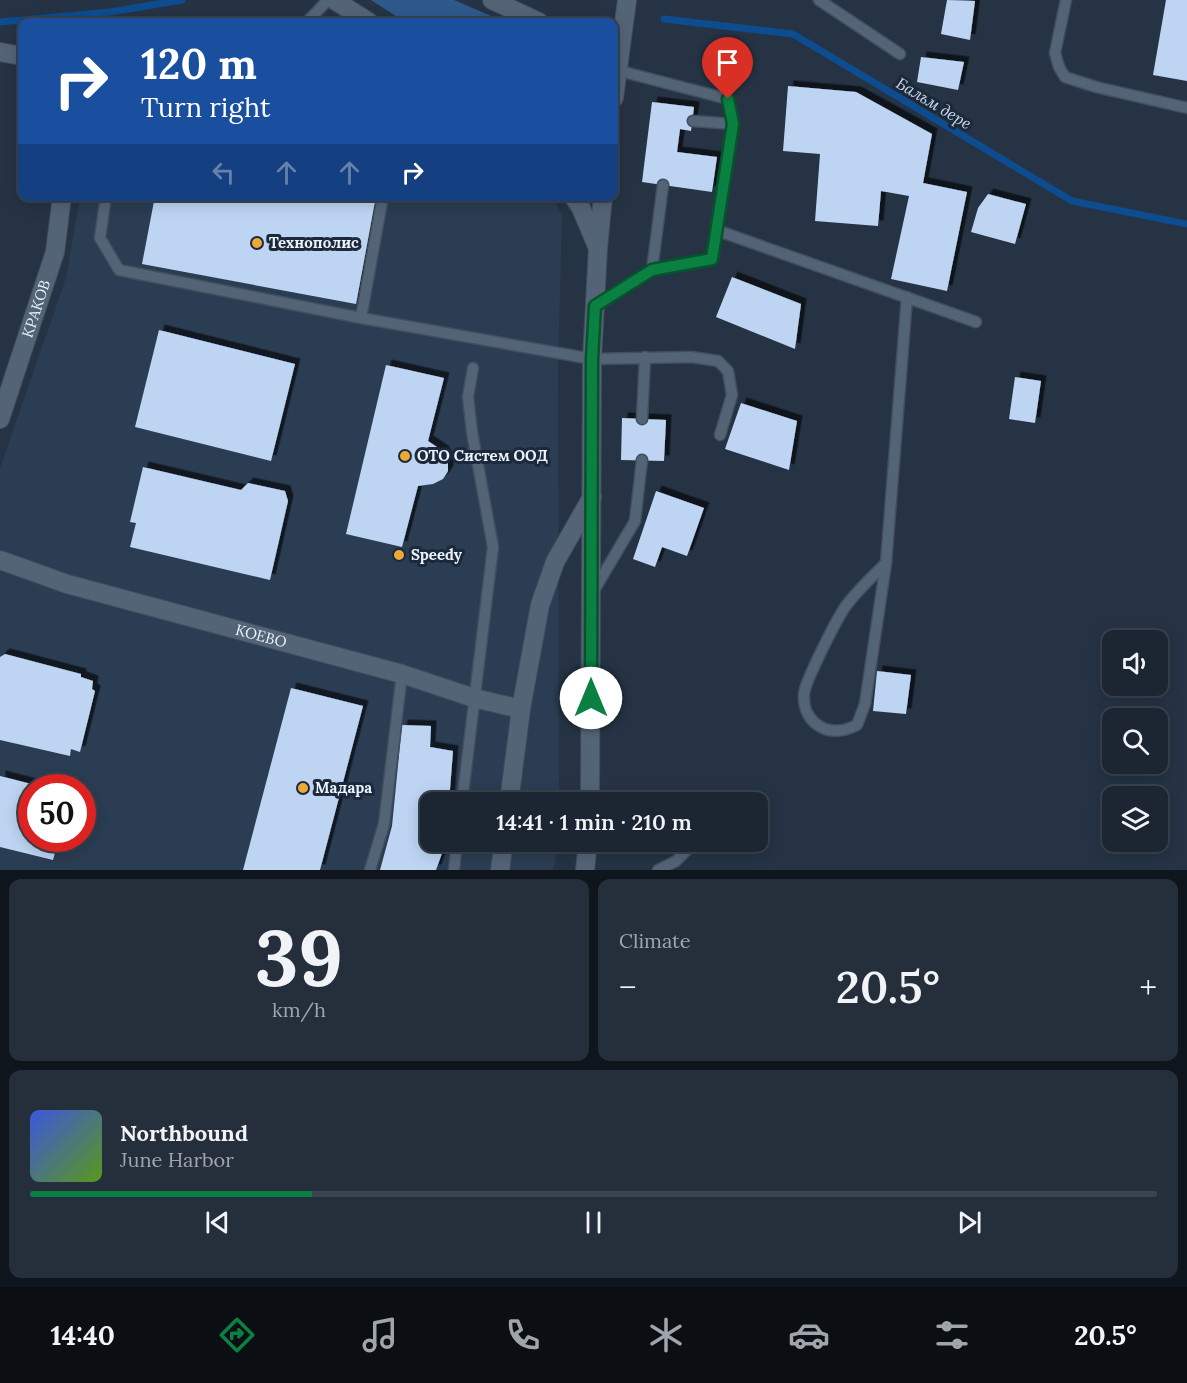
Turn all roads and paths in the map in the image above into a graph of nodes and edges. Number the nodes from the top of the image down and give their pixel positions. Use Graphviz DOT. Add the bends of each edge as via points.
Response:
graph roads {
  1 [pos="328,0"];
  2 [pos="334,0"];
  3 [pos="492,0"];
  4 [pos="627,0"];
  5 [pos="819,0"];
  6 [pos="1066,0"];
  7 [pos="311,18"];
  8 [pos="363,18"];
  9 [pos="530,18"];
  10 [pos="618,48"];
  11 [pos="0,52"];
  12 [pos="900,54"];
  13 [pos="18,55"];
  14 [pos="618,71"];
  15 [pos="1187,108"];
  16 [pos="693,121"];
  17 [pos="733,124"];
  18 [pos="663,185"];
  19 [pos="61,201"];
  20 [pos="105,201"];
  21 [pos="382,201"];
  22 [pos="576,201"];
  23 [pos="603,201"];
  24 [pos="716,230"];
  25 [pos="598,248"];
  26 [pos="652,270"];
  27 [pos="907,297"];
  28 [pos="595,306"];
  29 [pos="362,318"];
  30 [pos="976,322"];
  31 [pos="645,357"];
  32 [pos="592,359"];
  33 [pos="473,368"];
  34 [pos="0,419"];
  35 [pos="642,419"];
  36 [pos="720,435"];
  37 [pos="642,460"];
  38 [pos="592,497"];
  39 [pos="0,560"];
  40 [pos="886,563"];
  41 [pos="591,595"];
  42 [pos="402,675"];
  43 [pos="474,698"];
  44 [pos="520,709"];
  45 [pos="463,792"];
  46 [pos="510,792"];
  47 [pos="590,792"];
  48 [pos="456,852"];
  49 [pos="503,852"];
  50 [pos="587,852"];
  51 [pos="685,852"];
  52 [pos="370,870"];
  53 [pos="454,870"];
  54 [pos="500,870"];
  55 [pos="585,870"];
  56 [pos="658,870"];
  1 -- 7 [label="lane"];
  2 -- 8 [label="street"];
  3 -- 9 [label="street"];
  4 -- 10 [label="street"];
  5 -- 12 [label="lane"];
  6 -- 15 [label="lane" via="1055,52 1065,77"];
  11 -- 13 [label="street"];
  14 -- 17 [label="lane" via="728,99"];
  16 -- 17 [label="lane"];
  17 -- 24 [label="lane"];
  18 -- 26 [label="lane"];
  19 -- 34 [label="street, КРАКОВ" via="55,252"];
  20 -- 29 [label="lane" via="100,238 119,270"];
  21 -- 29 [label="lane"];
  22 -- 25 [label="street"];
  23 -- 25 [label="street"];
  24 -- 26 [label="lane" via="712,259"];
  24 -- 27 [label="lane"];
  25 -- 28 [label="street"];
  26 -- 28 [label="lane"];
  27 -- 30 [label="lane"];
  27 -- 40 [label="lane"];
  28 -- 32 [label="street"];
  29 -- 32 [label="lane"];
  31 -- 32 [label="lane"];
  31 -- 35 [label="lane"];
  31 -- 36 [label="lane" via="718,361 728,371 732,395"];
  32 -- 38 [label="street"];
  33 -- 43 [label="lane" via="468,397 493,547"];
  37 -- 41 [label="lane" via="634,521"];
  38 -- 41 [label="street"];
  38 -- 44 [label="street" via="555,561 540,605"];
  39 -- 42 [label="street, КОЕВО" via="67,584"];
  40 -- 40 [label="lane" via="845,608 807,681 803,701 806,711 824,729 847,730 857,725 862,713"];
  41 -- 47 [label="street"];
  42 -- 43 [label="street, КОЕВО"];
  42 -- 52 [label="lane" via="384,824"];
  43 -- 44 [label="street, КОЕВО"];
  43 -- 45 [label="lane"];
  44 -- 46 [label="street"];
  48 -- 53 [label="lane"];
  49 -- 54 [label="street"];
  50 -- 55 [label="street"];
  51 -- 56 [label="lane"];
}
